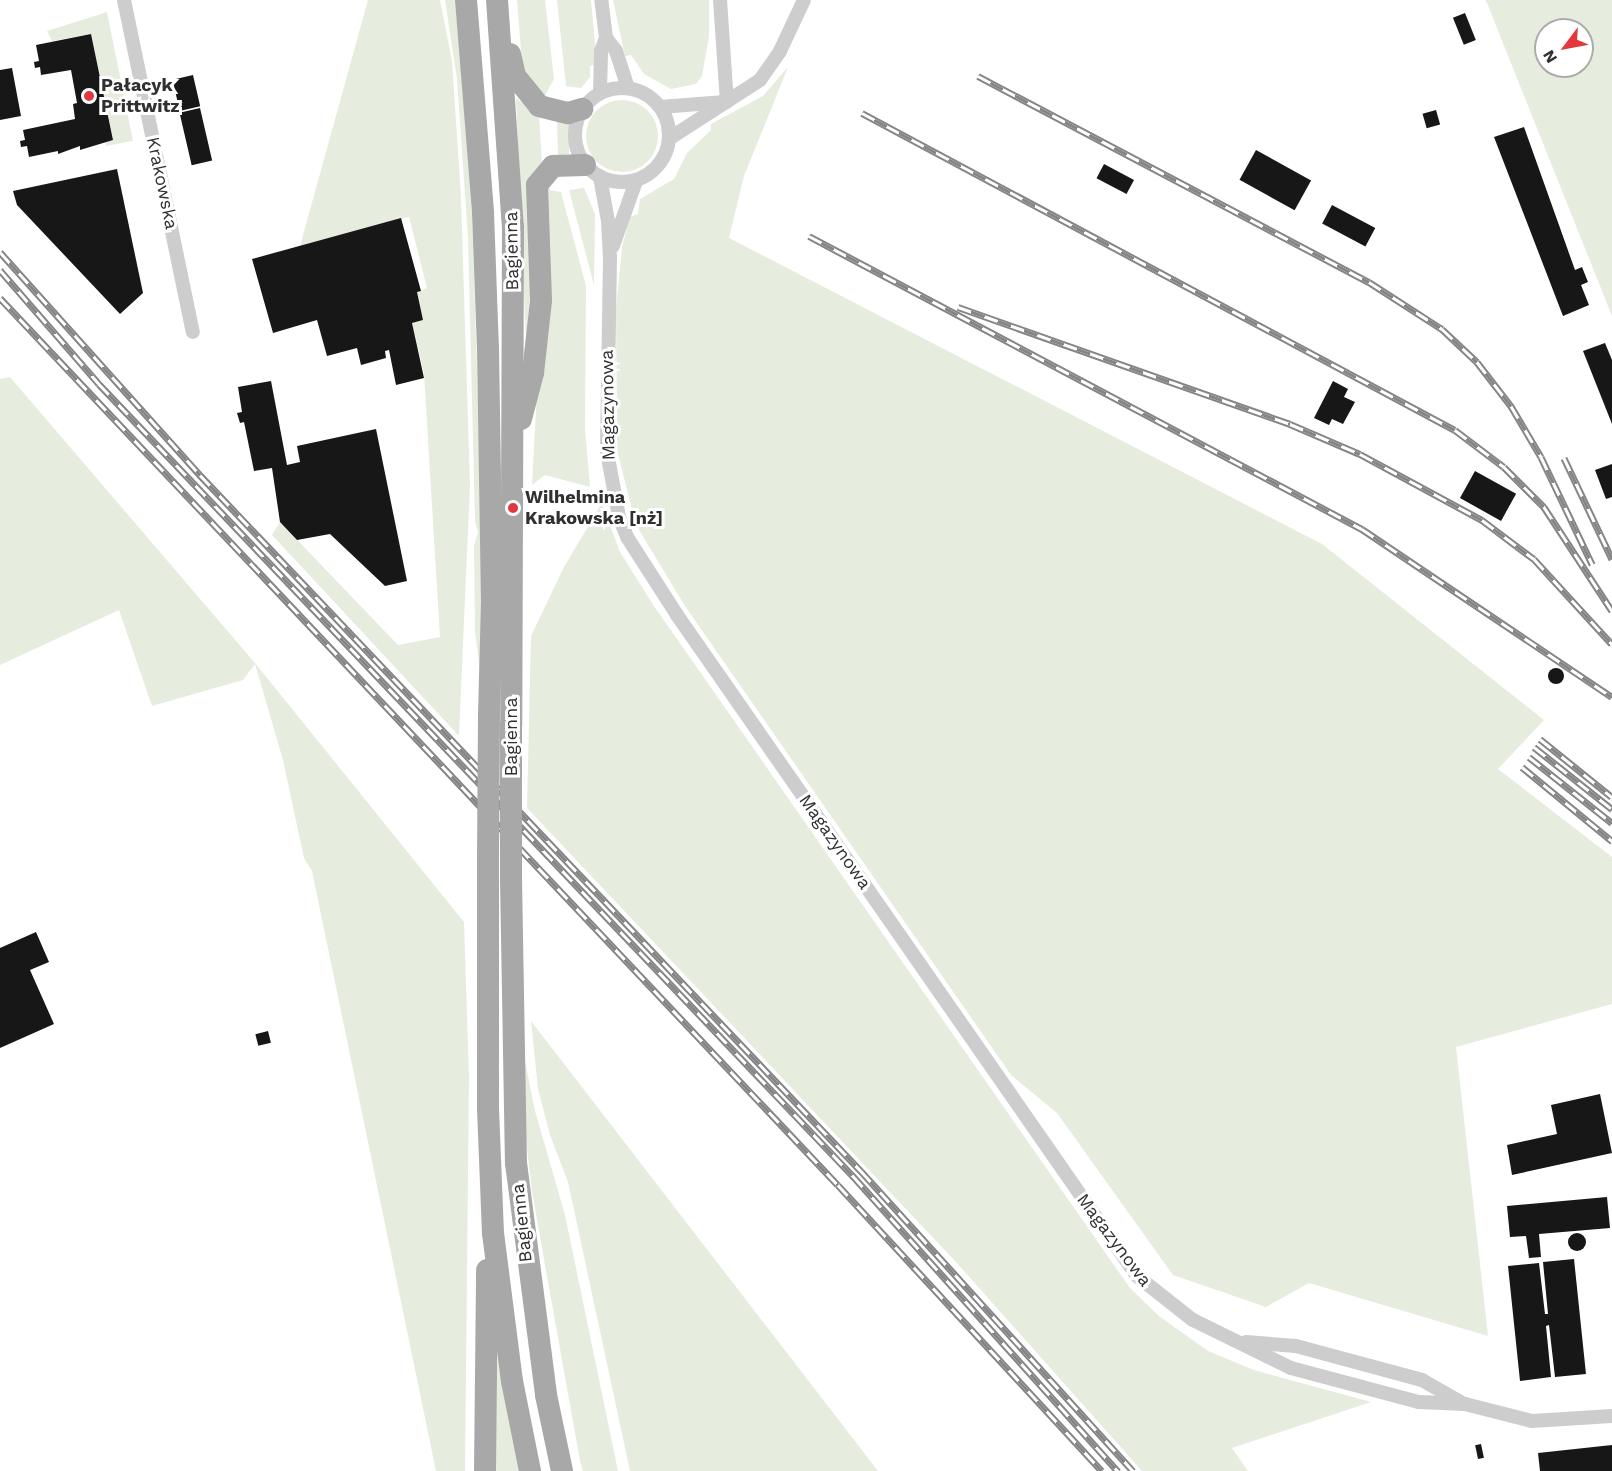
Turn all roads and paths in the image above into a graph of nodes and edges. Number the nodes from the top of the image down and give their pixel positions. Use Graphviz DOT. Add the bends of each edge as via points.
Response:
graph roads {
  1 [pos="124,0"];
  2 [pos="466,0"];
  3 [pos="601,0"];
  4 [pos="720,0"];
  5 [pos="804,0"];
  6 [pos="498,3"];
  7 [pos="606,38"];
  8 [pos="628,88"];
  9 [pos="600,93"];
  10 [pos="727,102"];
  11 [pos="660,106"];
  12 [pos="582,109"];
  13 [pos="670,138"];
  14 [pos="592,171"];
  15 [pos="636,181"];
  16 [pos="610,256"];
  17 [pos="193,332"];
  18 [pos="514,437"];
  19 [pos="493,1233"];
  20 [pos="1241,1342"];
  21 [pos="546,1395"];
  22 [pos="1464,1404"];
  23 [pos="1612,1416"];
  24 [pos="485,1471"];
  25 [pos="530,1471"];
  26 [pos="562,1471"];
  27 [pos="573,1471"];
  1 -- 17 [label="street, Krakowska"];
  2 -- 19 [label="main road, Bagienna, bridge" via="483,213 488,349 488,1110"];
  3 -- 7 [label="street"];
  4 -- 10 [label="street"];
  5 -- 10 [label="street" via="768,70"];
  6 -- 12 [label="main road" via="515,76 523,89 551,111"];
  6 -- 18 [label="main road, Bagienna" via="513,227"];
  7 -- 8 [label="street" via="616,51"];
  7 -- 9 [label="street"];
  8 -- 9 [label="street"];
  8 -- 11 [label="street" via="646,94"];
  9 -- 12 [label="street"];
  10 -- 11 [label="street"];
  10 -- 13 [label="street"];
  11 -- 13 [label="street"];
  12 -- 14 [label="street" via="575,132"];
  13 -- 15 [label="street" via="663,160"];
  14 -- 15 [label="street" via="624,183"];
  14 -- 16 [label="street, Magazynowa" via="609,221"];
  14 -- 18 [label="main road" via="554,166 537,185 541,300 529,393"];
  15 -- 16 [label="street, Magazynowa"];
  16 -- 20 [label="street, Magazynowa" via="607,452 619,517 636,554 1137,1276 1183,1314"];
  18 -- 21 [label="main road, Bagienna, bridge" via="510,970 516,1163"];
  19 -- 24 [label="main road" via="486,1280"];
  19 -- 25 [label="main road, Bagienna" via="512,1381"];
  20 -- 22 [label="street, Magazynowa" via="1291,1368 1419,1402"];
  20 -- 22 [label="street, Magazynowa" via="1296,1347 1422,1380"];
  21 -- 26 [label="main road, Bagienna"];
  21 -- 27 [label="main road"];
  22 -- 23 [label="street, Magazynowa" via="1544,1422"];
}
